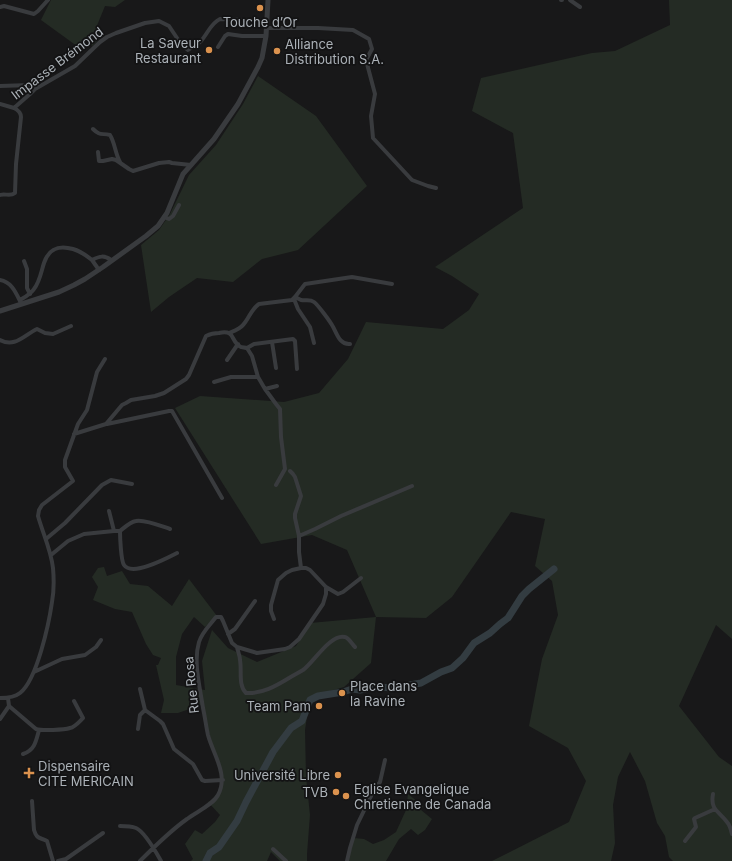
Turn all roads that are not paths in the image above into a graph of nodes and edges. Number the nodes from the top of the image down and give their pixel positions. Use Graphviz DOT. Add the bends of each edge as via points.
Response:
graph roads {
  1 [pos="48,0"];
  2 [pos="268,0"];
  3 [pos="570,0"];
  4 [pos="0,7"];
  5 [pos="580,7"];
  6 [pos="267,21"];
  7 [pos="266,28"];
  8 [pos="266,36"];
  9 [pos="218,47"];
  10 [pos="0,86"];
  11 [pos="35,89"];
  12 [pos="0,104"];
  13 [pos="14,108"];
  14 [pos="93,129"];
  15 [pos="98,152"];
  16 [pos="120,162"];
  17 [pos="191,165"];
  18 [pos="436,188"];
  19 [pos="0,195"];
  20 [pos="179,205"];
  21 [pos="164,217"];
  22 [pos="92,260"];
  23 [pos="111,260"];
  24 [pos="24,261"];
  25 [pos="99,270"];
  26 [pos="0,280"];
  27 [pos="392,284"];
  28 [pos="30,294"];
  29 [pos="294,298"];
  30 [pos="21,302"];
  31 [pos="0,312"];
  32 [pos="71,326"];
  33 [pos="229,333"];
  34 [pos="0,340"];
  35 [pos="272,342"];
  36 [pos="314,343"];
  37 [pos="238,344"];
  38 [pos="350,344"];
  39 [pos="247,348"];
  40 [pos="105,360"];
  41 [pos="227,360"];
  42 [pos="276,368"];
  43 [pos="297,369"];
  44 [pos="258,377"];
  45 [pos="214,382"];
  46 [pos="277,386"];
  47 [pos="265,389"];
  48 [pos="106,424"];
  49 [pos="74,434"];
  50 [pos="290,471"];
  51 [pos="132,484"];
  52 [pos="276,484"];
  53 [pos="412,486"];
  54 [pos="222,498"];
  55 [pos="109,511"];
  56 [pos="170,529"];
  57 [pos="114,530"];
  58 [pos="120,531"];
  59 [pos="299,536"];
  60 [pos="46,540"];
  61 [pos="177,553"];
  62 [pos="51,555"];
  63 [pos="301,568"];
  64 [pos="361,578"];
  65 [pos="326,587"];
  66 [pos="255,601"];
  67 [pos="274,619"];
  68 [pos="228,634"];
  69 [pos="101,640"];
  70 [pos="237,647"];
  71 [pos="355,647"];
  72 [pos="33,672"];
  73 [pos="140,689"];
  74 [pos="0,698"];
  75 [pos="8,698"];
  76 [pos="74,701"];
  77 [pos="9,706"];
  78 [pos="145,710"];
  79 [pos="0,719"];
  80 [pos="39,730"];
  81 [pos="138,730"];
  82 [pos="23,754"];
  83 [pos="385,760"];
  84 [pos="223,780"];
  85 [pos="713,794"];
  86 [pos="32,801"];
  87 [pos="715,809"];
  88 [pos="120,826"];
  89 [pos="103,833"];
  90 [pos="732,834"];
  91 [pos="685,841"];
  92 [pos="153,848"];
  93 [pos="273,849"];
  94 [pos="53,861"];
  95 [pos="58,861"];
  96 [pos="140,861"];
  97 [pos="161,861"];
  98 [pos="286,861"];
  99 [pos="347,861"];
  1 -- 4 [label="street" via="34,14"];
  2 -- 6 [label="street"];
  3 -- 5 [label="street"];
  6 -- 7 [label="street"];
  6 -- 11 [label="street, Impasse Brémond" via="220,19 213,24 201,41 188,50 169,26 160,21 145,23 107,37 75,66"];
  7 -- 8 [label="street"];
  7 -- 18 [label="street" via="353,30 369,39 372,49 366,60 375,94 371,116 373,138 412,180"];
  8 -- 9 [label="street" via="228,34"];
  8 -- 17 [label="street" via="258,68 238,104"];
  10 -- 11 [label="street" via="30,85"];
  11 -- 13 [label="street, Impasse Brémond"];
  12 -- 13 [label="street, Impasse Brémond"];
  13 -- 19 [label="street" via="20,112 21,117 15,193"];
  14 -- 16 [label="street" via="97,134 110,135"];
  15 -- 16 [label="street" via="99,160 112,159"];
  16 -- 17 [label="street" via="133,171 169,162"];
  17 -- 21 [label="street" via="184,174"];
  20 -- 21 [label="street" via="172,217"];
  21 -- 23 [label="street" via="146,236"];
  22 -- 23 [label="street" via="99,257"];
  22 -- 25 [label="street"];
  22 -- 28 [label="street" via="74,249 53,248 44,261 39,281"];
  23 -- 25 [label="street"];
  24 -- 28 [label="street"];
  25 -- 30 [label="street" via="65,290"];
  26 -- 30 [label="street" via="11,285"];
  27 -- 29 [label="street" via="352,277 305,284"];
  28 -- 30 [label="street"];
  29 -- 33 [label="street" via="255,306 244,325"];
  29 -- 36 [label="street" via="310,327"];
  29 -- 38 [label="street" via="310,300 316,304 342,342"];
  30 -- 31 [label="street"];
  32 -- 34 [label="street" via="53,334 37,329 19,341 7,343"];
  33 -- 37 [label="street"];
  33 -- 48 [label="street" via="225,331 205,338 186,379 164,393 126,402"];
  35 -- 39 [label="street" via="254,344"];
  35 -- 42 [label="street"];
  35 -- 43 [label="street" via="294,340"];
  37 -- 39 [label="street"];
  37 -- 41 [label="street"];
  39 -- 44 [label="street"];
  40 -- 49 [label="street" via="97,372 87,410"];
  44 -- 45 [label="street" via="232,377"];
  44 -- 47 [label="street"];
  46 -- 47 [label="street"];
  47 -- 52 [label="street" via="280,409 285,469"];
  48 -- 49 [label="street"];
  48 -- 54 [label="street" via="172,411"];
  49 -- 60 [label="street" via="65,460 73,481 39,510 38,516"];
  50 -- 59 [label="street" via="296,477 301,496 295,514"];
  51 -- 60 [label="street" via="111,480 102,484"];
  53 -- 59 [label="street"];
  55 -- 57 [label="street"];
  56 -- 58 [label="street" via="137,520"];
  57 -- 58 [label="street"];
  57 -- 62 [label="street" via="84,534 68,541"];
  58 -- 61 [label="street" via="122,563 126,568 143,567"];
  59 -- 63 [label="street"];
  60 -- 62 [label="street"];
  62 -- 72 [label="street" via="53,601 42,648"];
  63 -- 65 [label="street" via="310,570"];
  63 -- 67 [label="street" via="286,573 278,580 271,605"];
  64 -- 65 [label="street" via="340,594"];
  65 -- 70 [label="street" via="323,604 299,639 290,647 257,653"];
  66 -- 68 [label="street"];
  68 -- 70 [label="street, Rue Rosa"];
  68 -- 84 [label="street, Rue Rosa" via="222,619 216,617 204,631 197,650 197,670 208,734"];
  69 -- 72 [label="street" via="85,655 62,659"];
  70 -- 71 [label="street" via="242,685 246,693 268,690 303,670 336,638 346,637"];
  72 -- 75 [label="street" via="20,694"];
  73 -- 78 [label="street"];
  74 -- 75 [label="street"];
  75 -- 77 [label="street"];
  76 -- 80 [label="street" via="82,718 76,725 69,729"];
  77 -- 79 [label="street"];
  77 -- 80 [label="street"];
  78 -- 81 [label="street" via="140,715"];
  78 -- 84 [label="street" via="163,724 174,749 193,764 202,780"];
  80 -- 82 [label="street" via="33,748"];
  83 -- 99 [label="street" via="380,782 357,826"];
  84 -- 92 [label="street" via="221,790 214,801 188,818"];
  85 -- 87 [label="street" via="712,802"];
  86 -- 94 [label="street" via="34,830 39,838 47,841"];
  87 -- 90 [label="street" via="728,823"];
  87 -- 91 [label="street" via="694,819 696,827"];
  88 -- 92 [label="street" via="138,830"];
  89 -- 95 [label="street" via="66,859"];
  92 -- 96 [label="street"];
  92 -- 97 [label="street"];
  93 -- 98 [label="street"];
}
